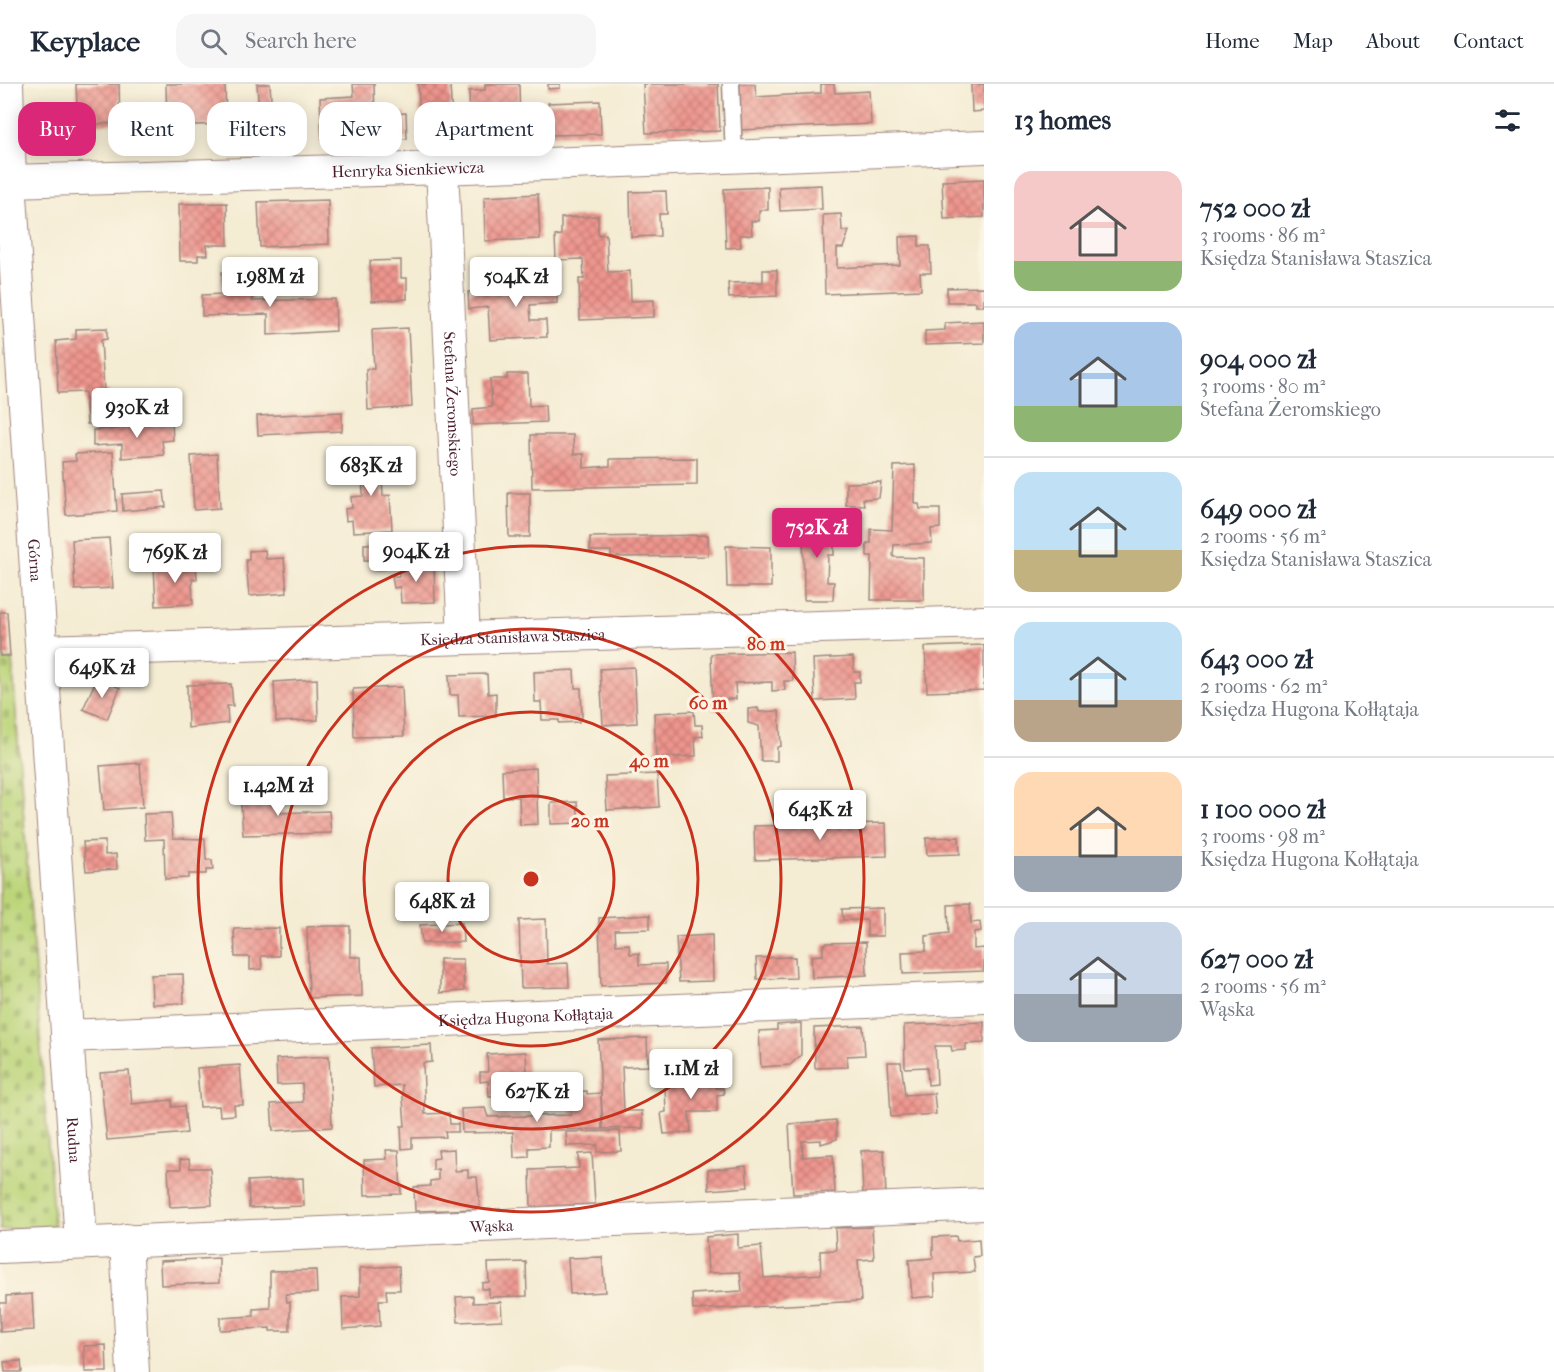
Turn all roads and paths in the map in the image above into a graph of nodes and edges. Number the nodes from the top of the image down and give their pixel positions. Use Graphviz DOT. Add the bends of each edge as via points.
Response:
graph roads {
  1 [pos="7,84"];
  2 [pos="731,84"];
  3 [pos="984,147"];
  4 [pos="734,157"];
  5 [pos="442,168"];
  6 [pos="10,181"];
  7 [pos="11,359"];
  8 [pos="984,622"];
  9 [pos="464,638"];
  10 [pos="42,651"];
  11 [pos="984,998"];
  12 [pos="67,1036"];
  13 [pos="984,1204"];
  14 [pos="126,1240"];
  15 [pos="81,1242"];
  16 [pos="0,1247"];
  17 [pos="133,1372"];
  1 -- 6 [label="street, Górna"];
  2 -- 4 [label="lane"];
  3 -- 4 [label="street, Henryka Sienkiewicza"];
  4 -- 5 [label="street, Henryka Sienkiewicza"];
  5 -- 6 [label="street, Henryka Sienkiewicza"];
  5 -- 9 [label="street, Stefana Żeromskiego"];
  6 -- 7 [label="street, Górna"];
  7 -- 10 [label="street, Górna"];
  8 -- 9 [label="street, Księdza Stanisława Staszica"];
  9 -- 10 [label="street, Księdza Stanisława Staszica"];
  10 -- 12 [label="street, Górna"];
  11 -- 12 [label="street, Księdza Hugona Kołłątaja"];
  12 -- 15 [label="street, Rudna"];
  13 -- 14 [label="street, Wąska"];
  14 -- 15 [label="street, Wąska"];
  14 -- 17 [label="street"];
  15 -- 16 [label="street, Wąska"];
}
